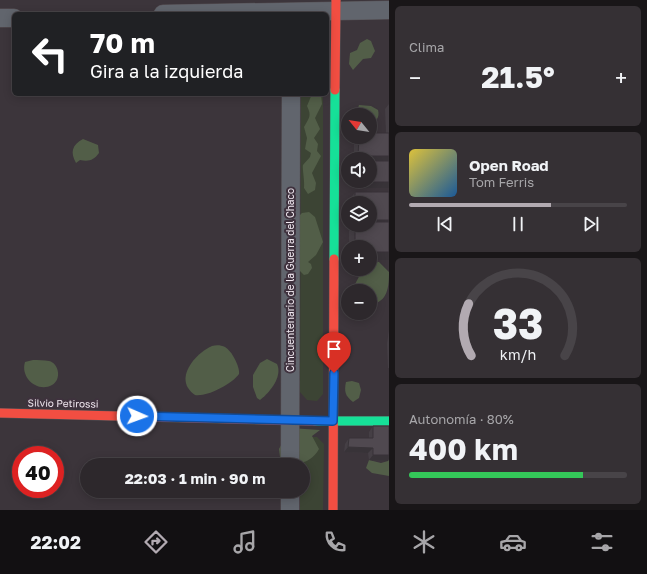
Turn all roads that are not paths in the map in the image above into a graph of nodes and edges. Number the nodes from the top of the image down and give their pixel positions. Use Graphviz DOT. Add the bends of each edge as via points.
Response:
graph roads {
  1 [pos="336,5"];
  2 [pos="291,8"];
  3 [pos="389,10"];
  4 [pos="206,12"];
  5 [pos="0,18"];
  6 [pos="12,18"];
  7 [pos="290,96"];
  8 [pos="0,413"];
  9 [pos="290,420"];
  10 [pos="333,421"];
  11 [pos="389,421"];
  12 [pos="290,458"];
  13 [pos="290,498"];
  14 [pos="290,510"];
  15 [pos="333,510"];
  1 -- 2 [label="street"];
  1 -- 3 [label="street"];
  1 -- 10 [label="street"];
  2 -- 4 [label="street"];
  5 -- 6 [label="street"];
  7 -- 9 [label="street, Cincuentenario de la Guerra del Chaco"];
  8 -- 9 [label="street, Silvio Petirossi"];
  9 -- 10 [label="street, Silvio Petirossi"];
  9 -- 12 [label="street, Cincuentenario de la Guerra del Chaco"];
  10 -- 11 [label="street, Silvio Petirossi"];
  10 -- 15 [label="street"];
  13 -- 14 [label="street"];
}
